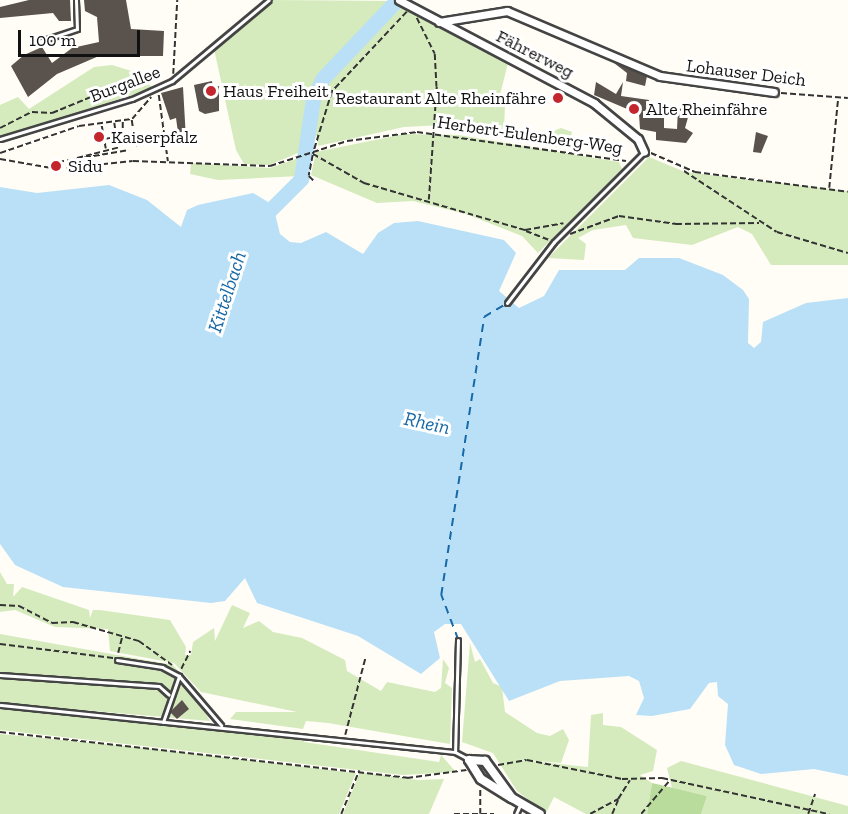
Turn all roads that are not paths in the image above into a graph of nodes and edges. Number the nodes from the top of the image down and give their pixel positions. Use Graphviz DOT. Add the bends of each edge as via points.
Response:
graph roads {
  1 [pos="76,0"];
  2 [pos="269,0"];
  3 [pos="405,3"];
  4 [pos="439,22"];
  5 [pos="35,43"];
  6 [pos="774,92"];
  7 [pos="0,139"];
  8 [pos="644,152"];
  9 [pos="507,303"];
  10 [pos="458,640"];
  11 [pos="117,660"];
  12 [pos="0,675"];
  13 [pos="178,675"];
  14 [pos="169,695"];
  15 [pos="0,705"];
  16 [pos="163,722"];
  17 [pos="221,725"];
  18 [pos="455,752"];
  19 [pos="469,764"];
  20 [pos="512,798"];
  21 [pos="521,804"];
  22 [pos="516,814"];
  23 [pos="540,814"];
  1 -- 5 [label="lane" via="77,29"];
  2 -- 7 [label="lane, Burgallee" via="172,81 132,99"];
  3 -- 4 [label="street, Fährerweg"];
  4 -- 6 [label="street, Lohauser Deich" via="507,11 660,76"];
  4 -- 8 [label="street, Fährerweg" via="594,103 638,139"];
  8 -- 9 [label="lane" via="554,242"];
  10 -- 18 [label="lane"];
  11 -- 13 [label="lane"];
  12 -- 14 [label="lane" via="159,686"];
  13 -- 14 [label="lane"];
  13 -- 17 [label="lane"];
  14 -- 16 [label="lane"];
  15 -- 16 [label="lane"];
  16 -- 17 [label="lane"];
  17 -- 18 [label="lane"];
  18 -- 19 [label="lane"];
  19 -- 20 [label="street" via="481,778"];
  19 -- 20 [label="street" via="478,757"];
  20 -- 21 [label="street"];
  21 -- 22 [label="lane"];
  21 -- 23 [label="street"];
}
